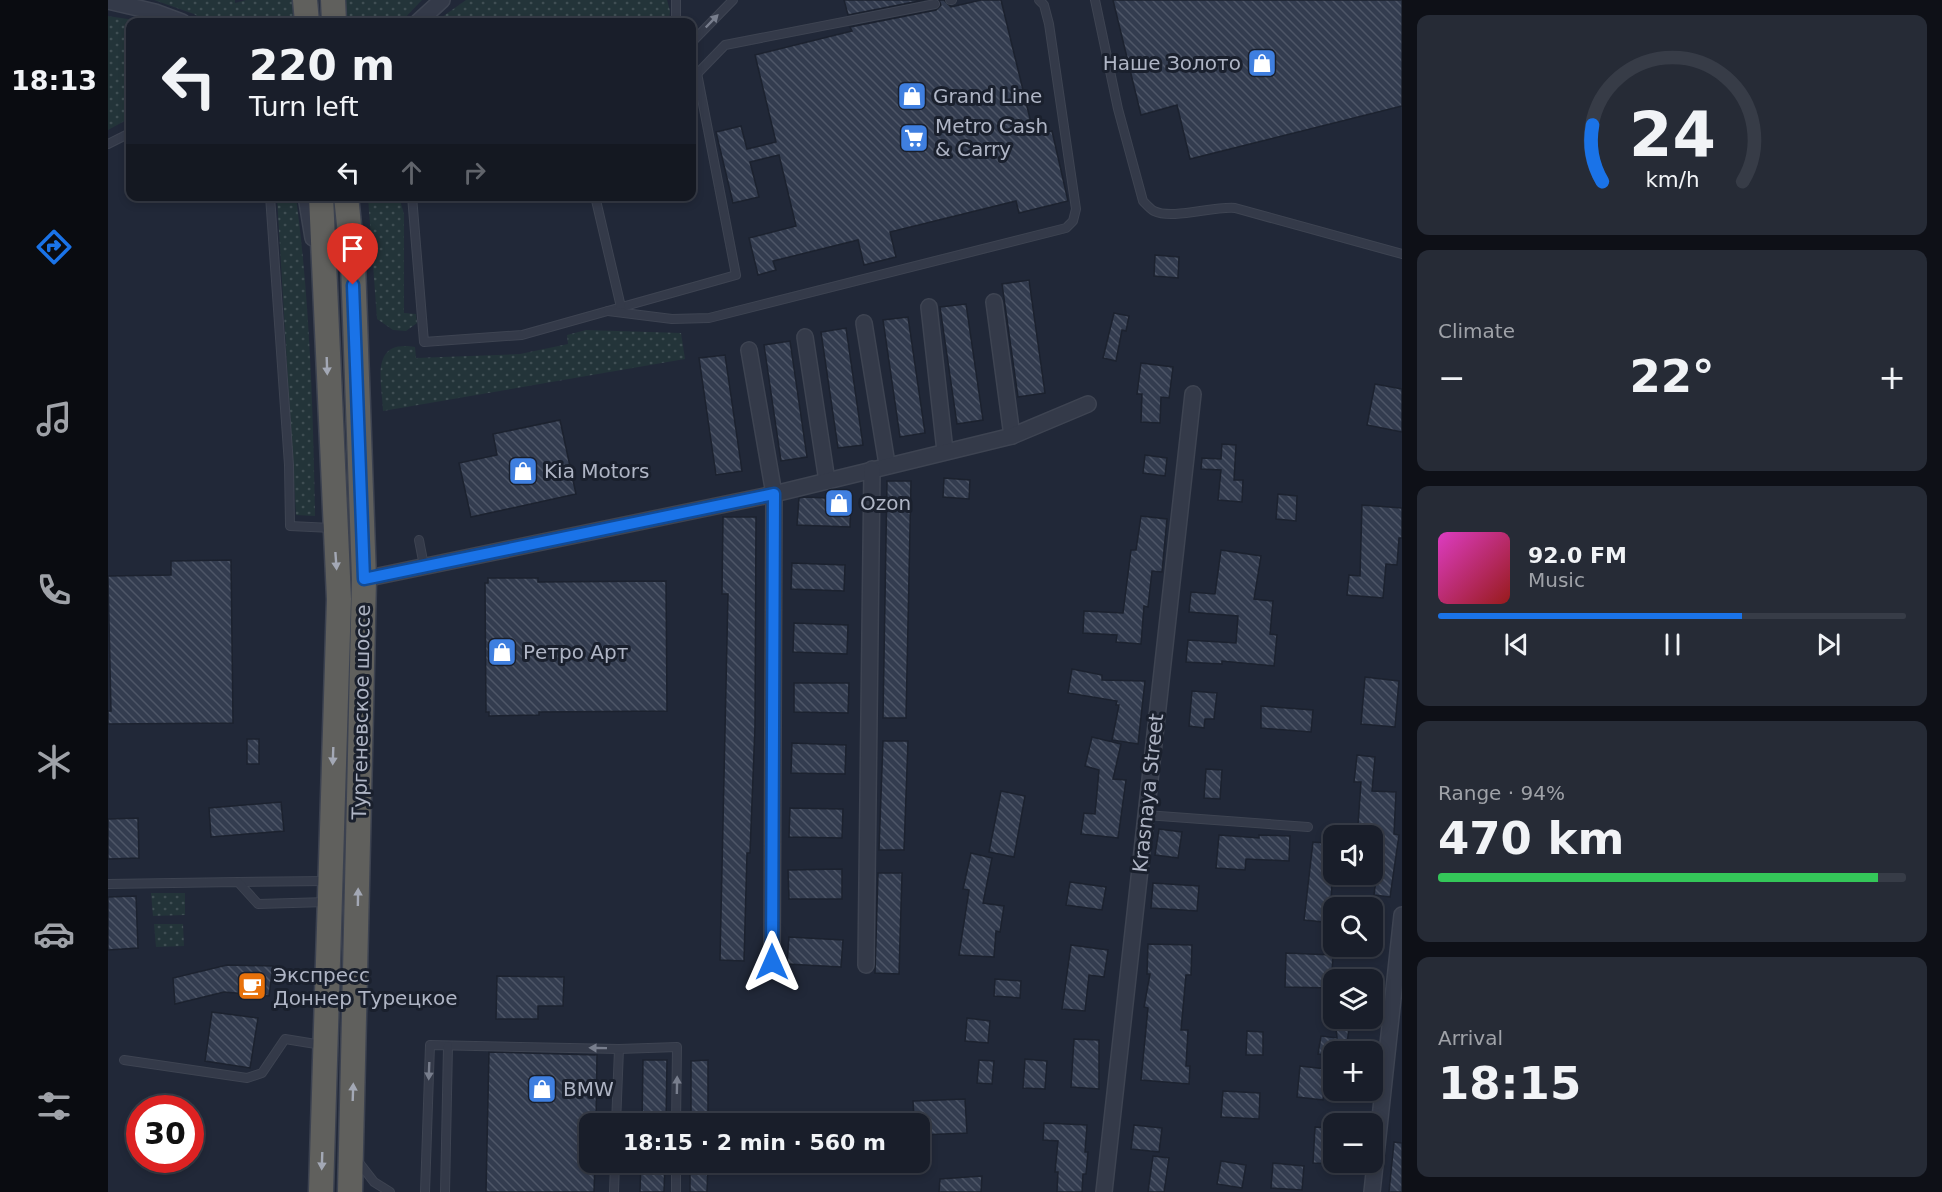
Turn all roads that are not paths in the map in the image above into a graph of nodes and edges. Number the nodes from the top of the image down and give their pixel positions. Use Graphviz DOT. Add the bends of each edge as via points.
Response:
graph roads {
  1 [pos="305,0"];
  2 [pos="333,0"];
  3 [pos="442,0"];
  4 [pos="676,0"];
  5 [pos="733,0"];
  6 [pos="1039,0"];
  7 [pos="1095,0"];
  8 [pos="108,1"];
  9 [pos="935,4"];
  10 [pos="171,18"];
  11 [pos="307,18"];
  12 [pos="334,18"];
  13 [pos="422,18"];
  14 [pos="676,18"];
  15 [pos="696,38"];
  16 [pos="696,74"];
  17 [pos="696,85"];
  18 [pos="126,135"];
  19 [pos="108,144"];
  20 [pos="270,201"];
  21 [pos="307,201"];
  22 [pos="321,201"];
  23 [pos="346,201"];
  24 [pos="357,201"];
  25 [pos="412,201"];
  26 [pos="596,201"];
  27 [pos="1402,254"];
  28 [pos="352,263"];
  29 [pos="994,302"];
  30 [pos="621,307"];
  31 [pos="929,307"];
  32 [pos="325,308"];
  33 [pos="608,311"];
  34 [pos="864,323"];
  35 [pos="805,337"];
  36 [pos="749,350"];
  37 [pos="1193,394"];
  38 [pos="1088,404"];
  39 [pos="1012,435"];
  40 [pos="945,451"];
  41 [pos="888,464"];
  42 [pos="872,469"];
  43 [pos="827,480"];
  44 [pos="774,494"];
  45 [pos="334,528"];
  46 [pos="419,540"];
  47 [pos="424,566"];
  48 [pos="364,579"];
  49 [pos="1146,815"];
  50 [pos="1308,827"];
  51 [pos="238,882"];
  52 [pos="108,884"];
  53 [pos="329,892"];
  54 [pos="1402,915"];
  55 [pos="772,962"];
  56 [pos="867,964"];
  57 [pos="1398,984"];
  58 [pos="326,1046"];
  59 [pos="448,1046"];
  60 [pos="620,1049"];
  61 [pos="124,1060"];
  62 [pos="617,1113"];
  63 [pos="676,1113"];
  64 [pos="351,1138"];
  65 [pos="615,1173"];
  66 [pos="676,1173"];
  67 [pos="321,1192"];
  68 [pos="350,1192"];
  69 [pos="390,1192"];
  70 [pos="425,1192"];
  71 [pos="445,1192"];
  72 [pos="614,1192"];
  73 [pos="676,1192"];
  74 [pos="1104,1192"];
  75 [pos="1372,1192"];
  1 -- 11 [label="highway"];
  2 -- 12 [label="highway"];
  3 -- 13 [label="street"];
  4 -- 14 [label="lane"];
  15 -- 5 [label="lane, one-way"];
  6 -- 33 [label="lane" via="1049,24 1076,208 1073,221 1066,228 709,318 672,319"];
  7 -- 27 [label="lane" via="1143,201 1154,211 1173,214 1235,208"];
  8 -- 10 [label="street"];
  9 -- 16 [label="lane" via="725,45"];
  17 -- 30 [label="lane" via="736,275"];
  18 -- 19 [label="lane"];
  20 -- 45 [label="lane" via="290,526"];
  21 -- 32 [label="street"];
  22 -- 32 [label="highway, Тургеневское шоссе"];
  23 -- 28 [label="highway, Тургеневское шоссе"];
  24 -- 28 [label="street"];
  25 -- 33 [label="lane" via="424,342 522,335"];
  26 -- 30 [label="lane"];
  28 -- 48 [label="highway, Тургеневское шоссе"];
  29 -- 39 [label="street"];
  30 -- 33 [label="lane"];
  31 -- 40 [label="street"];
  32 -- 45 [label="highway, Тургеневское шоссе, one-way"];
  34 -- 41 [label="street"];
  35 -- 43 [label="street"];
  36 -- 44 [label="street"];
  37 -- 49 [label="street, Krasnaya Street"];
  38 -- 39 [label="street"];
  39 -- 40 [label="street"];
  40 -- 41 [label="street"];
  41 -- 42 [label="street"];
  42 -- 43 [label="street"];
  42 -- 56 [label="street"];
  43 -- 44 [label="street"];
  44 -- 47 [label="street"];
  44 -- 55 [label="street"];
  45 -- 53 [label="highway, Тургеневское шоссе, one-way" via="339,599"];
  46 -- 47 [label="lane"];
  47 -- 48 [label="street"];
  64 -- 48 [label="highway, Тургеневское шоссе, one-way"];
  49 -- 50 [label="lane"];
  49 -- 74 [label="street, Krasnaya Street"];
  51 -- 52 [label="lane"];
  51 -- 53 [label="lane"];
  51 -- 53 [label="lane" via="258,904"];
  53 -- 58 [label="highway, Тургеневское шоссе"];
  54 -- 57 [label="street"];
  57 -- 75 [label="street"];
  58 -- 61 [label="lane" via="285,1039 262,1073 247,1078"];
  58 -- 67 [label="highway, Тургеневское шоссе, one-way"];
  60 -- 59 [label="lane, one-way"];
  59 -- 70 [label="lane, one-way" via="429,1045"];
  59 -- 71 [label="lane"];
  60 -- 62 [label="lane"];
  63 -- 60 [label="lane, one-way" via="677,1047"];
  64 -- 68 [label="highway, Тургеневское шоссе"];
  64 -- 69 [label="lane" via="356,1158 374,1182"];
  65 -- 72 [label="lane"];
  66 -- 73 [label="lane"];
}
